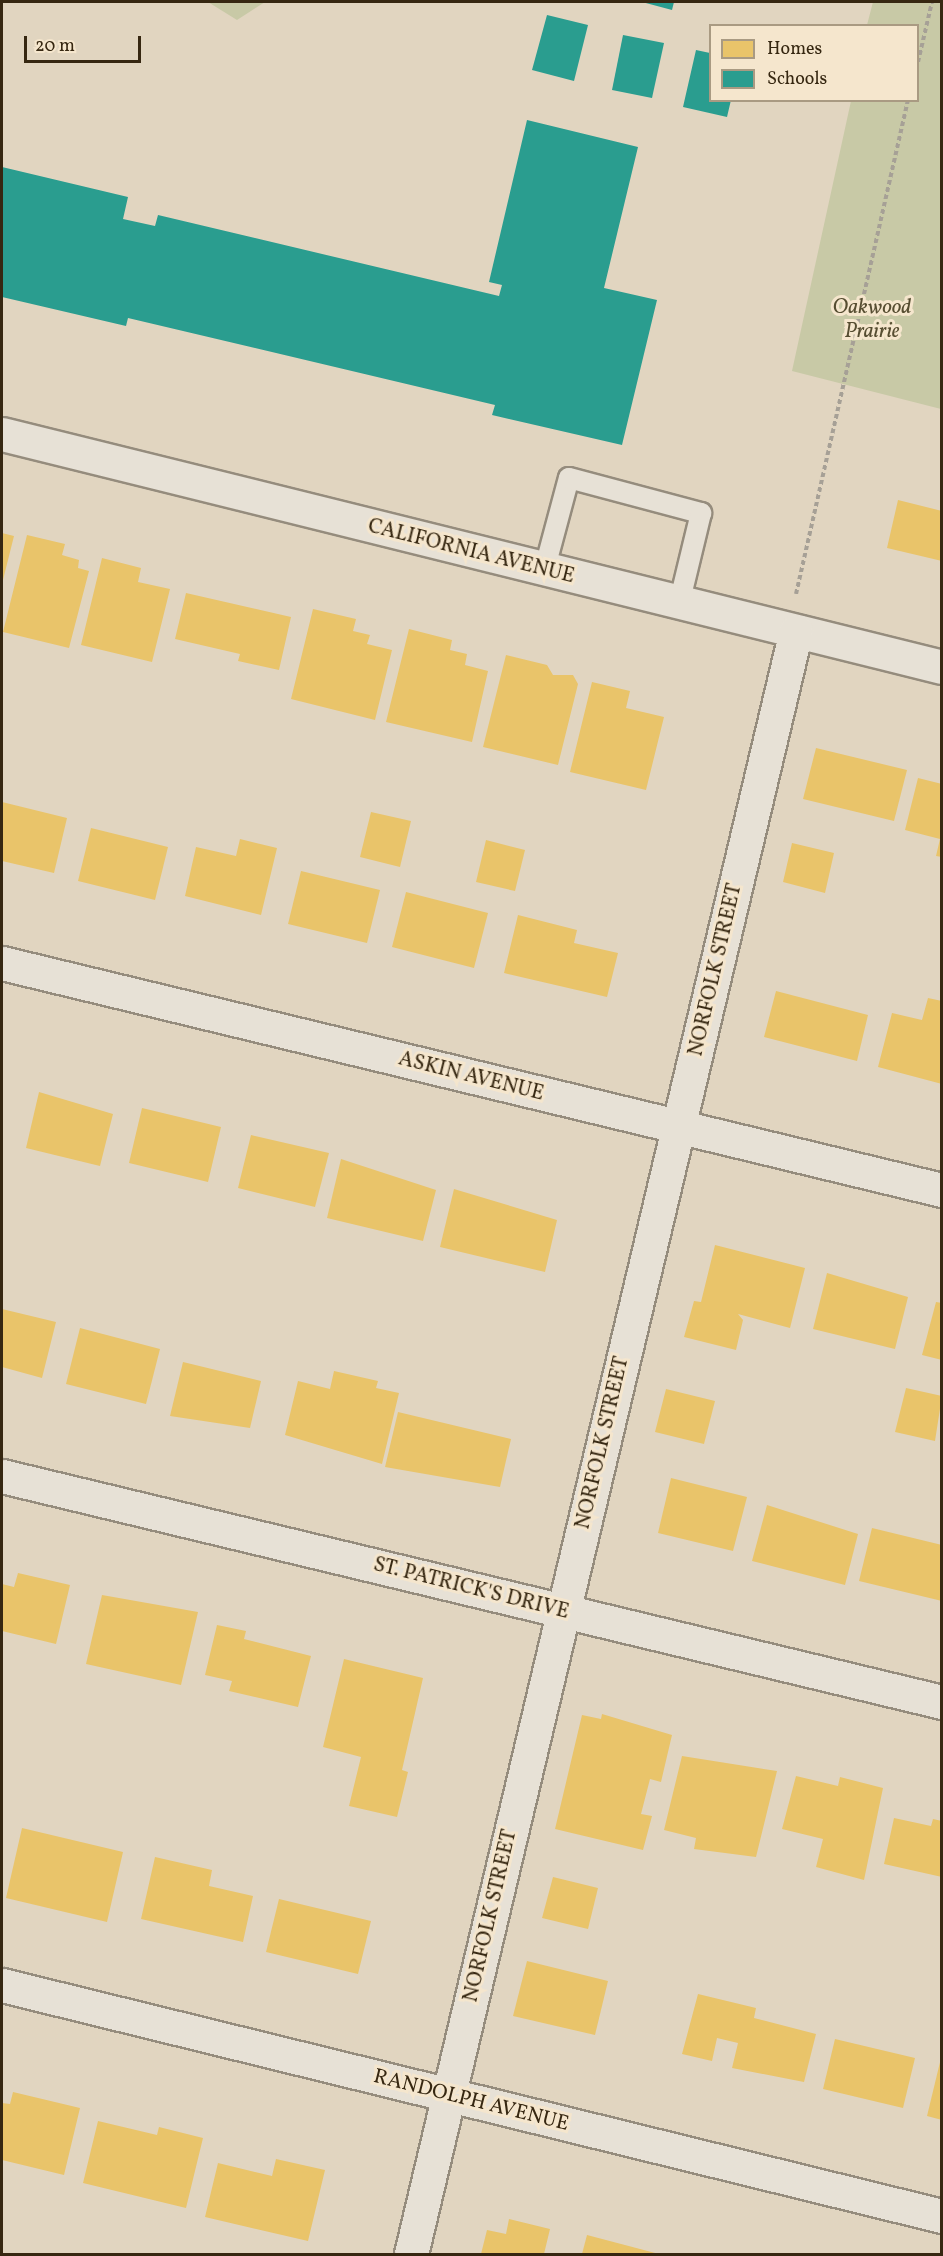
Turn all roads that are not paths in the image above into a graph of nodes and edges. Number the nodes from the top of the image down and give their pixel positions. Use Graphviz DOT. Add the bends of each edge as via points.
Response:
graph roads {
  1 [pos="2,434"];
  2 [pos="544,571"];
  3 [pos="679,604"];
  4 [pos="796,632"];
  5 [pos="942,667"];
  6 [pos="2,963"];
  7 [pos="678,1127"];
  8 [pos="942,1190"];
  9 [pos="2,1476"];
  10 [pos="563,1611"];
  11 [pos="942,1702"];
  12 [pos="2,1985"];
  13 [pos="448,2096"];
  14 [pos="942,2216"];
  15 [pos="411,2254"];
  1 -- 2 [label="street, CALIFORNIA AVENUE"];
  2 -- 3 [label="street, CALIFORNIA AVENUE"];
  2 -- 3 [label="lane" via="569,478 701,513"];
  3 -- 4 [label="street, CALIFORNIA AVENUE"];
  4 -- 5 [label="street, CALIFORNIA AVENUE"];
  4 -- 7 [label="street, NORFOLK STREET"];
  6 -- 7 [label="street, ASKIN AVENUE"];
  7 -- 8 [label="street, ASKIN AVENUE"];
  7 -- 10 [label="street, NORFOLK STREET"];
  9 -- 10 [label="street, ST. PATRICK'S DRIVE"];
  10 -- 11 [label="street, ST. PATRICK'S DRIVE"];
  10 -- 13 [label="street, NORFOLK STREET"];
  12 -- 13 [label="street, RANDOLPH AVENUE"];
  13 -- 14 [label="street, RANDOLPH AVENUE"];
  13 -- 15 [label="street, NORFOLK STREET"];
}
